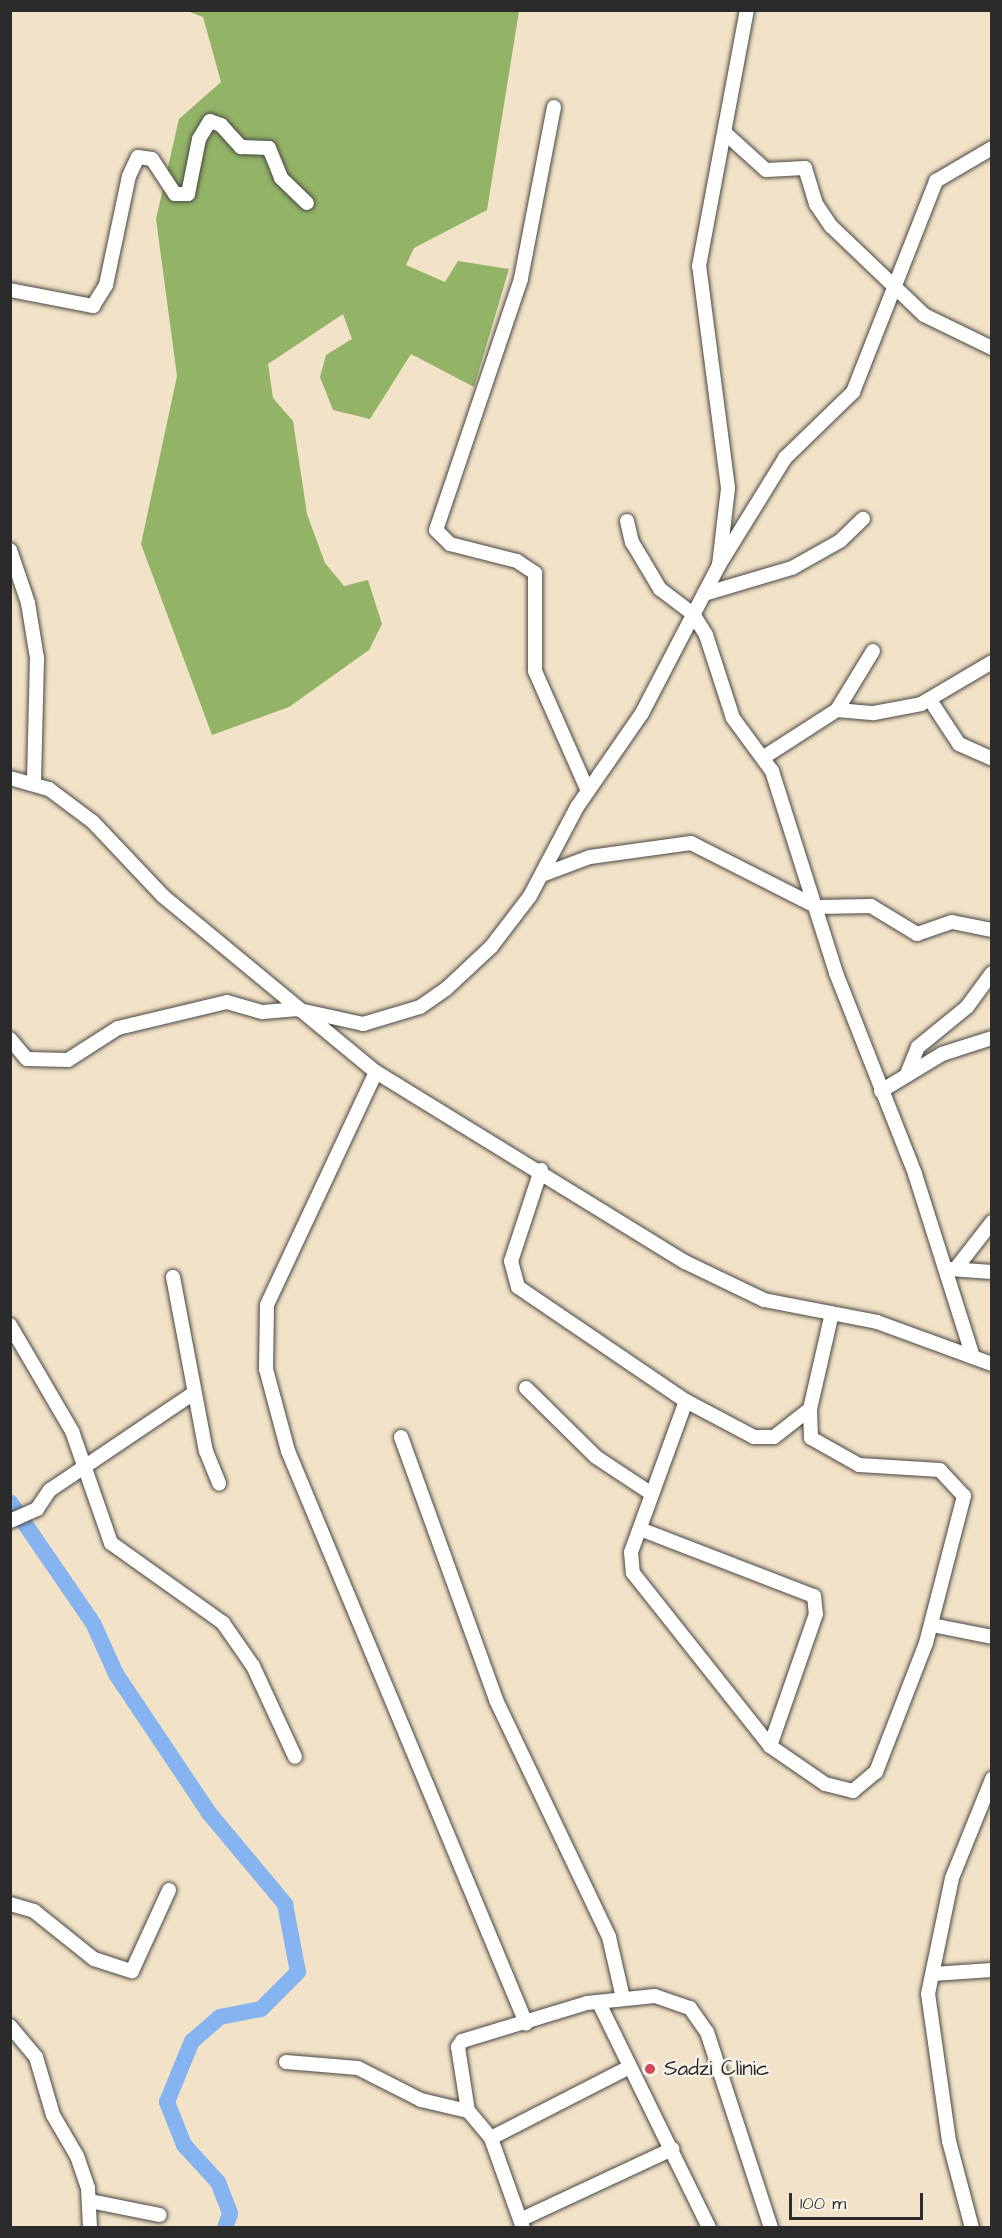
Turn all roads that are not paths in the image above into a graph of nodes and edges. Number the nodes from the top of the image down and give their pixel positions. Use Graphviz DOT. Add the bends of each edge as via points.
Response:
graph roads {
  1 [pos="747,10"];
  2 [pos="554,107"];
  3 [pos="725,133"];
  4 [pos="992,148"];
  5 [pos="307,203"];
  6 [pos="897,285"];
  7 [pos="10,290"];
  8 [pos="992,348"];
  9 [pos="863,519"];
  10 [pos="627,520"];
  11 [pos="10,550"];
  12 [pos="719,565"];
  13 [pos="704,594"];
  14 [pos="693,614"];
  15 [pos="873,651"];
  16 [pos="992,662"];
  17 [pos="930,700"];
  18 [pos="837,710"];
  19 [pos="764,758"];
  20 [pos="992,759"];
  21 [pos="10,778"];
  22 [pos="34,783"];
  23 [pos="588,791"];
  24 [pos="542,875"];
  25 [pos="817,907"];
  26 [pos="992,930"];
  27 [pos="992,973"];
  28 [pos="296,1009"];
  29 [pos="992,1038"];
  30 [pos="10,1039"];
  31 [pos="376,1072"];
  32 [pos="907,1074"];
  33 [pos="881,1091"];
  34 [pos="541,1170"];
  35 [pos="992,1222"];
  36 [pos="953,1268"];
  37 [pos="992,1272"];
  38 [pos="173,1277"];
  39 [pos="832,1313"];
  40 [pos="10,1325"];
  41 [pos="973,1357"];
  42 [pos="992,1364"];
  43 [pos="526,1388"];
  44 [pos="194,1393"];
  45 [pos="686,1401"];
  46 [pos="810,1409"];
  47 [pos="400,1437"];
  48 [pos="82,1473"];
  49 [pos="219,1483"];
  50 [pos="652,1494"];
  51 [pos="12,1521"];
  52 [pos="640,1529"];
  53 [pos="932,1625"];
  54 [pos="992,1636"];
  55 [pos="770,1746"];
  56 [pos="295,1757"];
  57 [pos="992,1779"];
  58 [pos="169,1890"];
  59 [pos="10,1904"];
  60 [pos="992,1970"];
  61 [pos="933,1974"];
  62 [pos="623,1998"];
  63 [pos="599,2003"];
  64 [pos="526,2022"];
  65 [pos="10,2026"];
  66 [pos="286,2062"];
  67 [pos="628,2068"];
  68 [pos="468,2111"];
  69 [pos="491,2138"];
  70 [pos="672,2149"];
  71 [pos="90,2201"];
  72 [pos="160,2215"];
  73 [pos="522,2223"];
  74 [pos="90,2228"];
  75 [pos="709,2228"];
  76 [pos="771,2228"];
  77 [pos="972,2228"];
  1 -- 3 [label="street"];
  2 -- 23 [label="street" via="521,279 436,530 450,544 517,561 535,573 535,671"];
  3 -- 6 [label="street" via="766,170 807,170 828,222"];
  3 -- 12 [label="street" via="699,276 728,488"];
  4 -- 6 [label="street" via="936,181"];
  5 -- 7 [label="street" via="281,178 268,148 241,147 221,125 210,122 199,139 188,194 169,189 144,154 132,166 106,285 93,306"];
  6 -- 8 [label="street" via="924,315"];
  6 -- 12 [label="street" via="853,392 785,458"];
  9 -- 13 [label="street" via="840,541 792,568"];
  10 -- 14 [label="street" via="633,545 666,598"];
  11 -- 22 [label="street" via="30,612 37,658"];
  12 -- 13 [label="street"];
  13 -- 14 [label="street"];
  14 -- 19 [label="street" via="717,658 733,718"];
  14 -- 23 [label="street" via="642,713"];
  15 -- 18 [label="street"];
  16 -- 17 [label="street"];
  17 -- 18 [label="street" via="874,713"];
  17 -- 20 [label="street" via="958,744"];
  18 -- 19 [label="street"];
  19 -- 25 [label="street"];
  21 -- 22 [label="street"];
  22 -- 28 [label="street" via="93,822 163,896"];
  23 -- 24 [label="street"];
  24 -- 25 [label="street" via="590,857 692,843"];
  24 -- 28 [label="street" via="491,947 420,1007 363,1024"];
  25 -- 26 [label="street" via="871,906 916,934 952,922"];
  25 -- 33 [label="street" via="836,973"];
  27 -- 32 [label="street" via="967,1007 918,1047"];
  28 -- 30 [label="street" via="263,1012 227,1002 158,1017 112,1031 68,1060 27,1059"];
  28 -- 31 [label="street"];
  29 -- 32 [label="street" via="952,1049"];
  31 -- 34 [label="street"];
  31 -- 64 [label="street" via="267,1305 266,1369 288,1451"];
  32 -- 33 [label="street"];
  33 -- 36 [label="street"];
  34 -- 39 [label="street" via="722,1282 764,1300"];
  34 -- 45 [label="street" via="511,1261 515,1283"];
  35 -- 36 [label="street"];
  36 -- 37 [label="street"];
  36 -- 41 [label="street"];
  38 -- 44 [label="street"];
  39 -- 41 [label="street" via="877,1322"];
  39 -- 46 [label="street"];
  40 -- 48 [label="street" via="72,1431"];
  41 -- 42 [label="street"];
  43 -- 50 [label="street" via="596,1457"];
  44 -- 48 [label="street" via="108,1448"];
  44 -- 49 [label="street"];
  45 -- 46 [label="street" via="761,1439 774,1437"];
  45 -- 50 [label="street"];
  46 -- 53 [label="street" via="811,1438 849,1462 931,1467 947,1473 960,1488 963,1508"];
  47 -- 62 [label="street" via="496,1700 609,1937"];
  48 -- 51 [label="street" via="50,1490 37,1509"];
  48 -- 56 [label="street" via="115,1547 194,1598 235,1637"];
  50 -- 52 [label="street"];
  52 -- 55 [label="street" via="630,1558 633,1573"];
  52 -- 55 [label="street" via="814,1596 816,1614"];
  53 -- 54 [label="street"];
  53 -- 55 [label="street" via="869,1781 853,1791 825,1784"];
  57 -- 61 [label="street" via="952,1878"];
  58 -- 59 [label="street" via="132,1971 94,1959 34,1911"];
  60 -- 61 [label="street"];
  61 -- 77 [label="street" via="931,2031 949,2141"];
  62 -- 63 [label="street"];
  62 -- 76 [label="street" via="667,1999 698,2017"];
  63 -- 64 [label="street"];
  63 -- 67 [label="street"];
  64 -- 68 [label="street" via="462,2041 458,2052"];
  65 -- 71 [label="street" via="41,2067 53,2115 73,2147"];
  66 -- 68 [label="street" via="358,2068 421,2100"];
  67 -- 69 [label="street"];
  67 -- 70 [label="street"];
  68 -- 69 [label="street"];
  69 -- 73 [label="street"];
  70 -- 73 [label="street"];
  70 -- 75 [label="street"];
  71 -- 72 [label="street"];
  71 -- 74 [label="street"];
}
